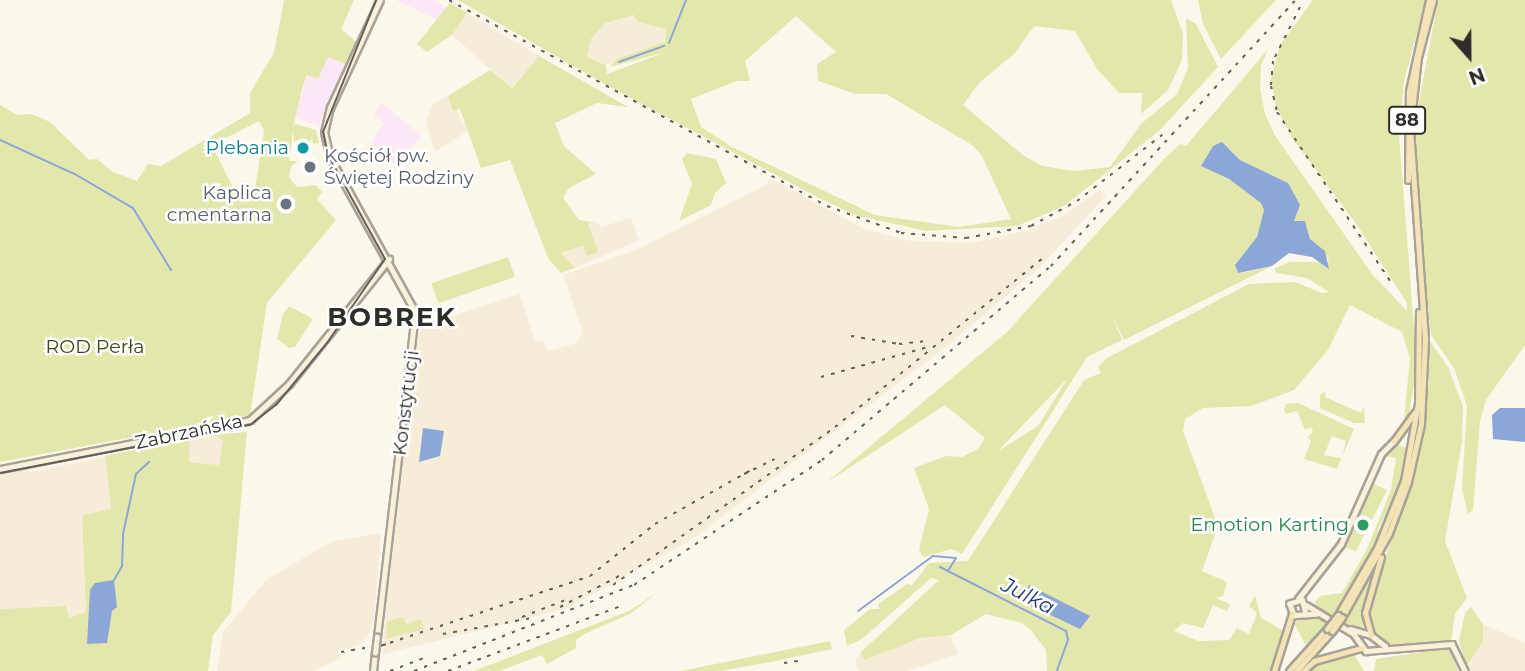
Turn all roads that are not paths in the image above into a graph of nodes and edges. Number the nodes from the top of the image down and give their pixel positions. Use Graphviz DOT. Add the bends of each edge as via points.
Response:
graph roads {
  1 [pos="380,0"];
  2 [pos="1431,0"];
  3 [pos="389,259"];
  4 [pos="1418,403"];
  5 [pos="1394,440"];
  6 [pos="0,468"];
  7 [pos="1399,509"];
  8 [pos="1298,599"];
  9 [pos="1306,605"];
  10 [pos="1305,612"];
  11 [pos="1292,614"];
  12 [pos="1322,616"];
  13 [pos="1340,616"];
  14 [pos="1346,628"];
  15 [pos="1370,636"];
  16 [pos="1359,639"];
  17 [pos="1361,648"];
  18 [pos="1373,648"];
  19 [pos="1396,649"];
  20 [pos="1309,654"];
  21 [pos="373,671"];
  22 [pos="1274,671"];
  23 [pos="1289,671"];
  24 [pos="1296,671"];
  25 [pos="1303,671"];
  26 [pos="1465,671"];
  1 -- 3 [label="street, Konstytucji" via="330,108 324,132 330,158"];
  2 -- 4 [label="main road, 88" via="1415,55 1406,131 1421,332"];
  2 -- 7 [label="main road, 88" via="1418,57 1410,128 1425,374 1418,436"];
  3 -- 6 [label="street, Zabrzańska" via="282,392 244,421"];
  3 -- 21 [label="street, Konstytucji, bridge" via="413,302 415,324"];
  4 -- 5 [label="main road" via="1408,426"];
  4 -- 13 [label="main road, 88" via="1395,508"];
  5 -- 8 [label="street" via="1381,454 1341,544"];
  7 -- 13 [label="main road, 88" via="1370,572"];
  7 -- 15 [label="main road" via="1366,607"];
  8 -- 9 [label="street"];
  8 -- 11 [label="street" via="1290,604"];
  9 -- 10 [label="street"];
  9 -- 12 [label="street"];
  10 -- 11 [label="street"];
  10 -- 12 [label="street"];
  11 -- 22 [label="main road"];
  12 -- 14 [label="street"];
  13 -- 20 [label="main road, 88, bridge"];
  14 -- 15 [label="street"];
  14 -- 16 [label="street"];
  15 -- 16 [label="street"];
  15 -- 18 [label="street"];
  15 -- 19 [label="street"];
  16 -- 17 [label="street"];
  17 -- 18 [label="street"];
  17 -- 25 [label="main road" via="1314,660"];
  18 -- 19 [label="street"];
  19 -- 26 [label="street" via="1454,645"];
  20 -- 23 [label="main road, 88"];
  20 -- 24 [label="main road, 88"];
}
